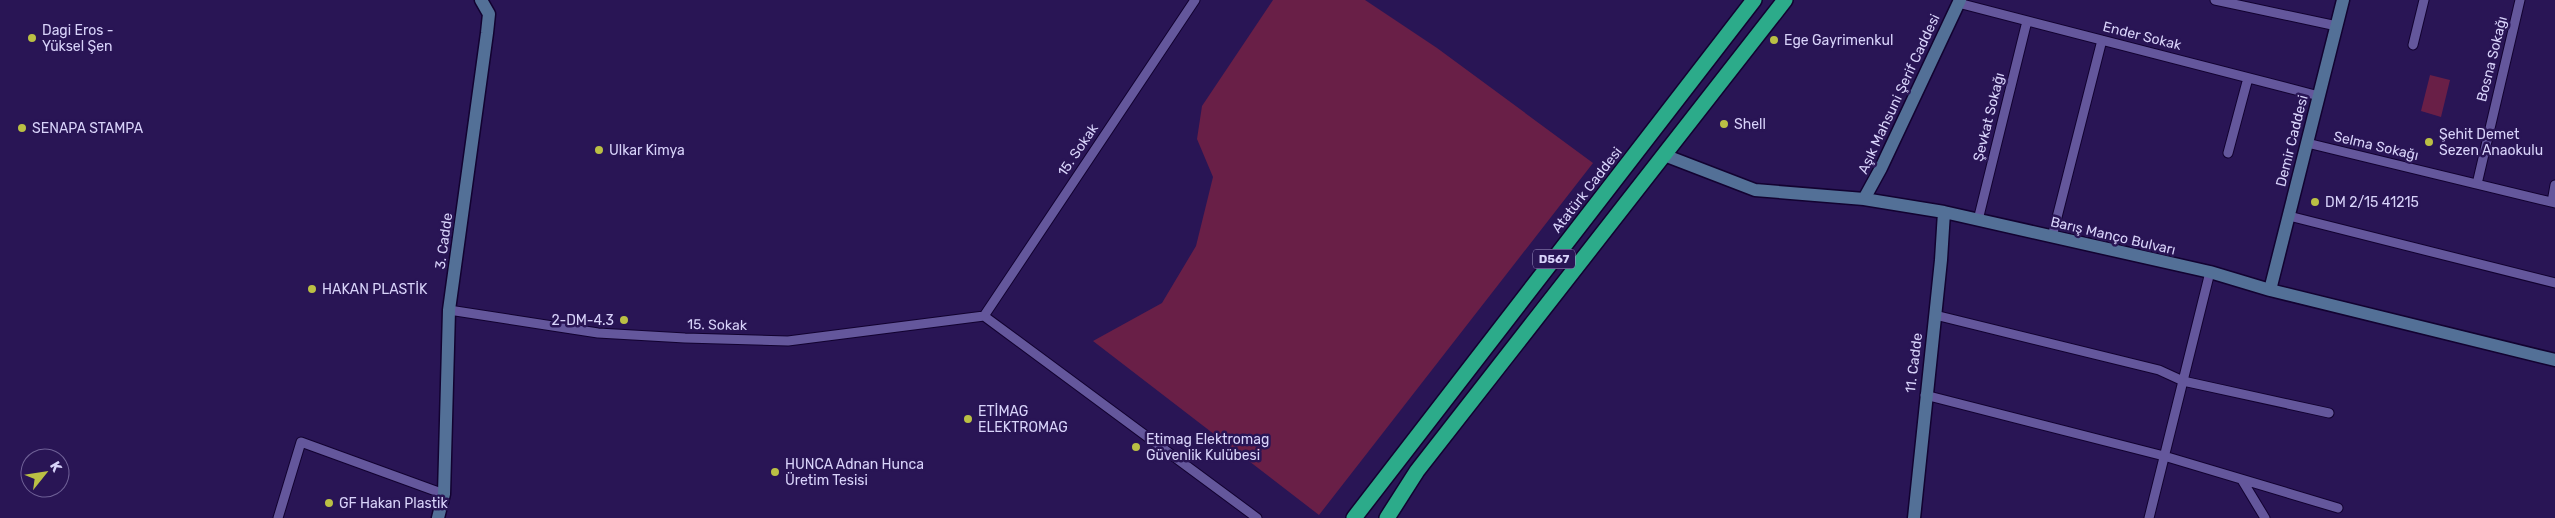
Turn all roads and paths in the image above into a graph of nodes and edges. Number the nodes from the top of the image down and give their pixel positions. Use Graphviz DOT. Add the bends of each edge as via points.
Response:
graph roads {
  1 [pos="481,0"];
  2 [pos="1195,0"];
  3 [pos="1754,0"];
  4 [pos="1785,0"];
  5 [pos="2215,0"];
  6 [pos="2343,0"];
  7 [pos="2424,0"];
  8 [pos="2520,0"];
  9 [pos="1959,2"];
  10 [pos="2027,21"];
  11 [pos="2337,26"];
  12 [pos="2102,40"];
  13 [pos="2414,45"];
  14 [pos="2248,78"];
  15 [pos="2319,96"];
  16 [pos="2307,143"];
  17 [pos="2228,153"];
  18 [pos="1664,155"];
  19 [pos="2477,184"];
  20 [pos="2555,185"];
  21 [pos="1864,199"];
  22 [pos="2553,203"];
  23 [pos="1944,212"];
  24 [pos="2289,216"];
  25 [pos="1978,220"];
  26 [pos="2052,237"];
  27 [pos="2210,272"];
  28 [pos="2555,283"];
  29 [pos="2270,290"];
  30 [pos="449,310"];
  31 [pos="1935,315"];
  32 [pos="984,316"];
  33 [pos="2555,360"];
  34 [pos="2183,381"];
  35 [pos="1925,395"];
  36 [pos="2329,413"];
  37 [pos="2164,456"];
  38 [pos="2242,480"];
  39 [pos="444,494"];
  40 [pos="2338,508"];
  41 [pos="278,518"];
  42 [pos="438,518"];
  43 [pos="1257,518"];
  44 [pos="1354,518"];
  45 [pos="1387,518"];
  46 [pos="1914,518"];
  47 [pos="2149,518"];
  48 [pos="2265,518"];
  1 -- 30 [label="street, 3. Cadde" via="489,14"];
  2 -- 32 [label="street, 15. Sokak"];
  3 -- 44 [label="highway, Atatürk Caddesi / D567"];
  4 -- 18 [label="highway, D567"];
  5 -- 11 [label="street"];
  6 -- 11 [label="street, Demir Caddesi"];
  7 -- 13 [label="street"];
  8 -- 19 [label="street, Bosna Sokağı"];
  9 -- 10 [label="street, Ender Sokak"];
  9 -- 21 [label="street, Aşık Mahsuni Şerif Caddesi"];
  10 -- 12 [label="street, Ender Sokak"];
  10 -- 25 [label="street, Şevkat Sokağı"];
  11 -- 15 [label="street, Demir Caddesi"];
  12 -- 14 [label="street, Ender Sokak"];
  12 -- 26 [label="street"];
  14 -- 15 [label="street, Ender Sokak"];
  14 -- 17 [label="street"];
  15 -- 16 [label="street, Demir Caddesi"];
  16 -- 19 [label="street, Selma Sokağı"];
  16 -- 24 [label="street, Demir Caddesi"];
  18 -- 21 [label="street, Barış Manço Bulvarı" via="1755,190"];
  18 -- 45 [label="highway, D567" via="1417,471"];
  19 -- 22 [label="street, Selma Sokağı"];
  20 -- 22 [label="street"];
  21 -- 23 [label="street, Barış Manço Bulvarı"];
  23 -- 25 [label="street, Barış Manço Bulvarı"];
  23 -- 31 [label="street, 11. Cadde"];
  24 -- 28 [label="street"];
  24 -- 29 [label="street, Demir Caddesi"];
  25 -- 26 [label="street, Barış Manço Bulvarı"];
  26 -- 27 [label="street, Barış Manço Bulvarı"];
  27 -- 29 [label="street, Barış Manço Bulvarı"];
  27 -- 34 [label="street"];
  29 -- 33 [label="street, Barış Manço Bulvarı"];
  30 -- 32 [label="street, 15. Sokak" via="598,333 788,341"];
  30 -- 39 [label="street, 3. Cadde"];
  31 -- 34 [label="street" via="2159,370"];
  31 -- 35 [label="street, 11. Cadde"];
  32 -- 43 [label="street"];
  34 -- 36 [label="street"];
  34 -- 37 [label="street"];
  35 -- 37 [label="street"];
  35 -- 46 [label="street, 11. Cadde"];
  37 -- 38 [label="street"];
  37 -- 47 [label="street"];
  38 -- 40 [label="street"];
  38 -- 48 [label="street"];
  39 -- 41 [label="street" via="301,442"];
  39 -- 42 [label="street, 3. Cadde"];
}
